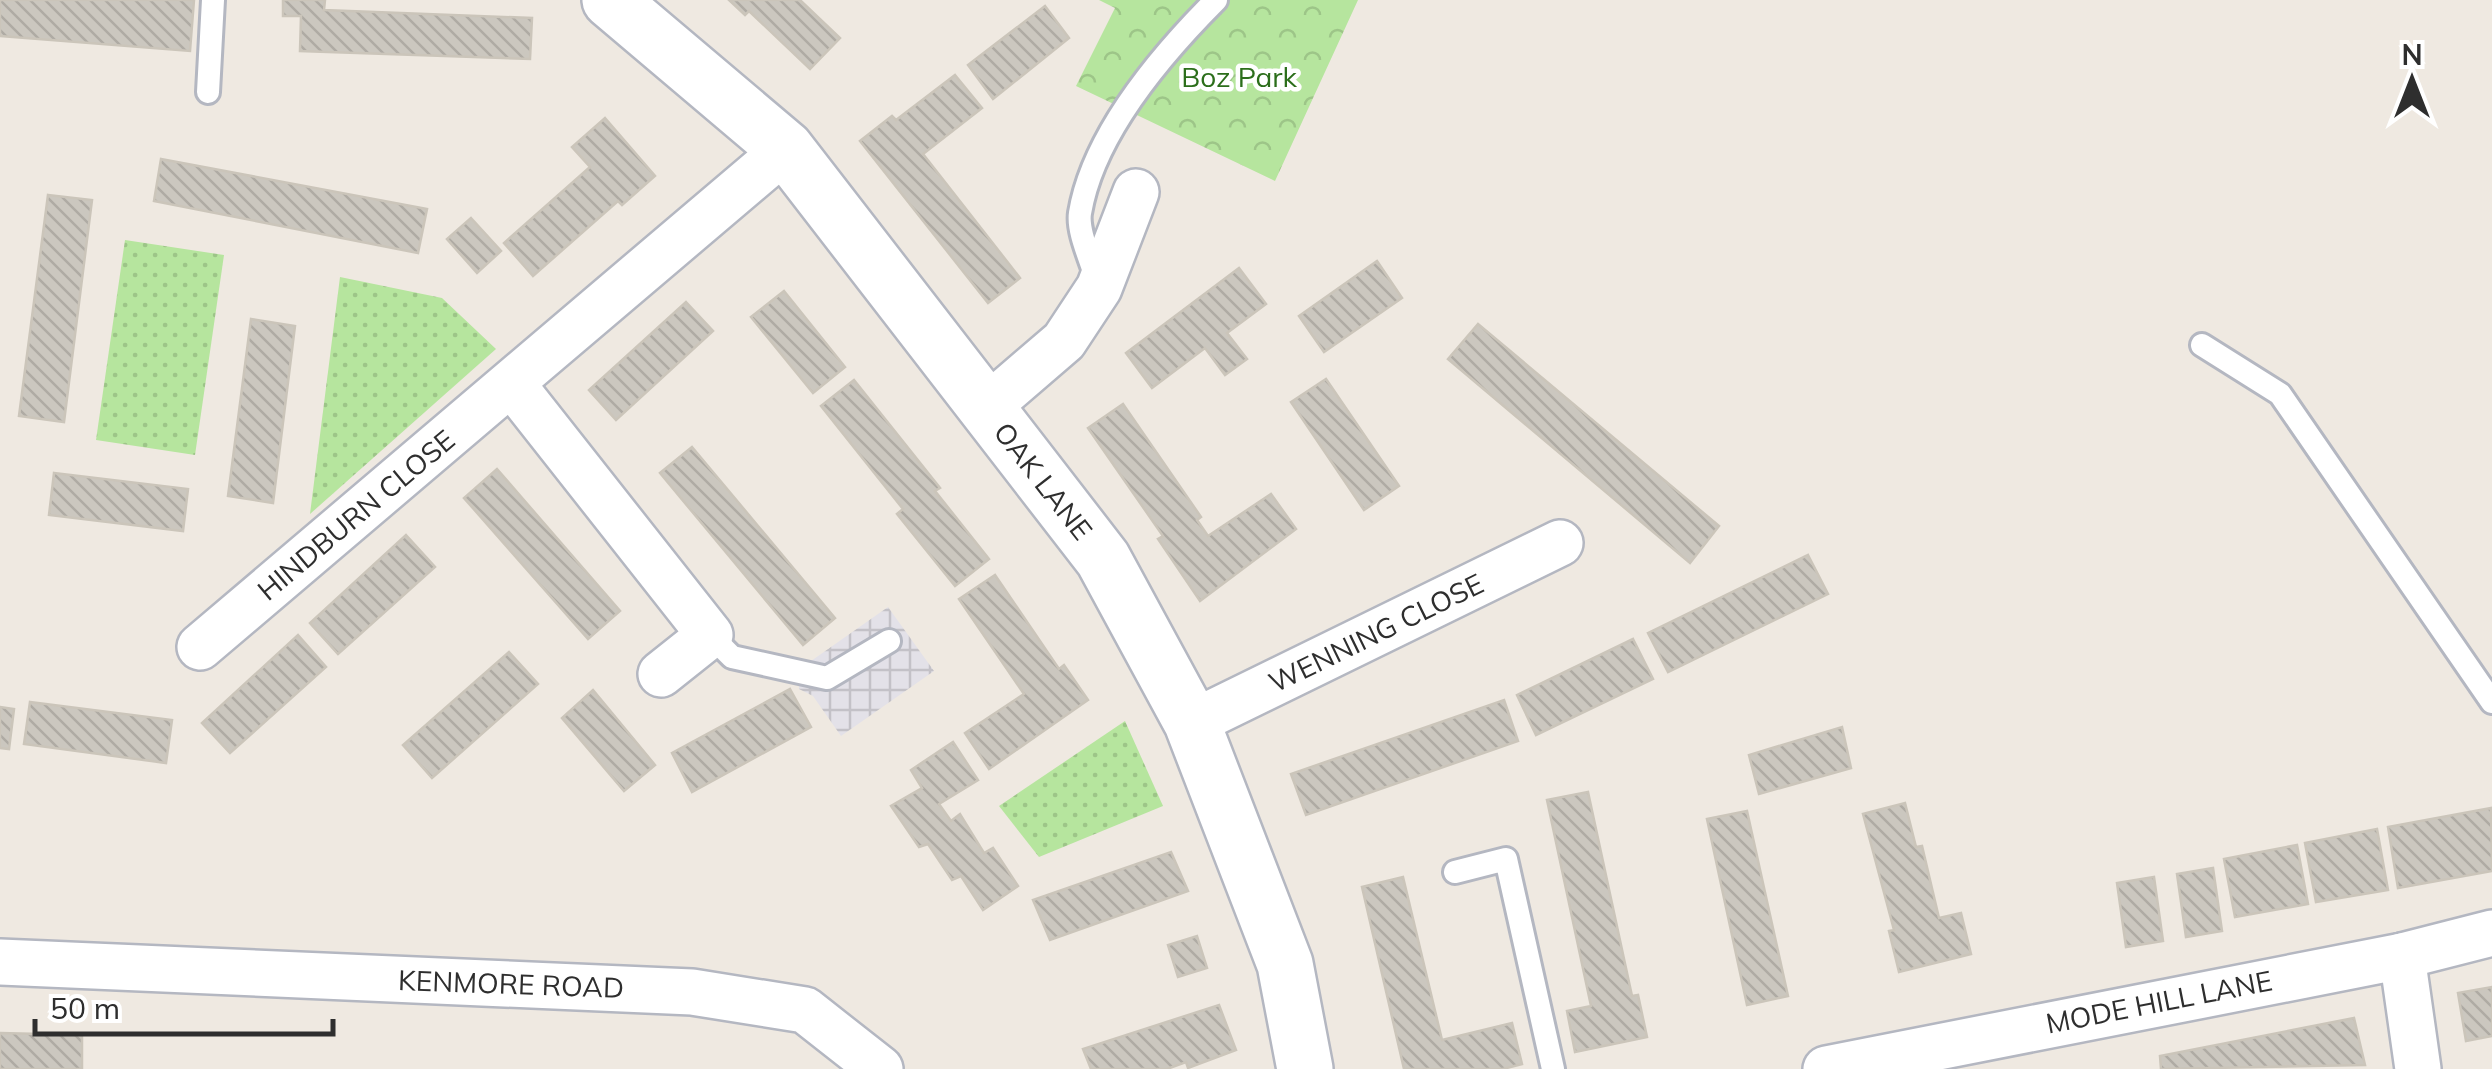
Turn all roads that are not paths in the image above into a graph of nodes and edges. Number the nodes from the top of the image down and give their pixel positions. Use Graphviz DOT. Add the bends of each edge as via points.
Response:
graph roads {
  1 [pos="213,0"];
  2 [pos="610,0"];
  3 [pos="1216,0"];
  4 [pos="208,92"];
  5 [pos="786,150"];
  6 [pos="1136,192"];
  7 [pos="1100,288"];
  8 [pos="2202,346"];
  9 [pos="512,384"];
  10 [pos="986,408"];
  11 [pos="1560,543"];
  12 [pos="710,635"];
  13 [pos="889,641"];
  14 [pos="200,647"];
  15 [pos="661,674"];
  16 [pos="2492,702"];
  17 [pos="1192,724"];
  18 [pos="1455,872"];
  19 [pos="2492,934"];
  20 [pos="2402,956"];
  21 [pos="0,962"];
  22 [pos="1935,1057"];
  23 [pos="880,1069"];
  24 [pos="1305,1069"];
  25 [pos="1553,1069"];
  26 [pos="1826,1069"];
  27 [pos="2418,1069"];
  1 -- 4 [label="lane"];
  2 -- 5 [label="street, OAK LANE"];
  3 -- 7 [label="lane" via="1175,41 1112,126 1079,216"];
  5 -- 9 [label="street, HINDBURN CLOSE"];
  5 -- 10 [label="street, OAK LANE"];
  6 -- 7 [label="street"];
  7 -- 10 [label="street" via="1064,342"];
  8 -- 16 [label="lane" via="2280,394"];
  9 -- 12 [label="street"];
  9 -- 14 [label="street, HINDBURN CLOSE"];
  10 -- 17 [label="street, OAK LANE" via="1103,559"];
  11 -- 17 [label="street, WENNING CLOSE"];
  12 -- 13 [label="lane" via="732,656 826,678"];
  12 -- 15 [label="street"];
  17 -- 24 [label="street, OAK LANE" via="1285,964"];
  18 -- 25 [label="lane" via="1506,859"];
  19 -- 20 [label="street, MODE HILL LANE"];
  20 -- 22 [label="street, MODE HILL LANE"];
  20 -- 27 [label="street"];
  21 -- 23 [label="street, KENMORE ROAD" via="692,992 805,1010"];
  22 -- 26 [label="street, MODE HILL LANE"];
}
